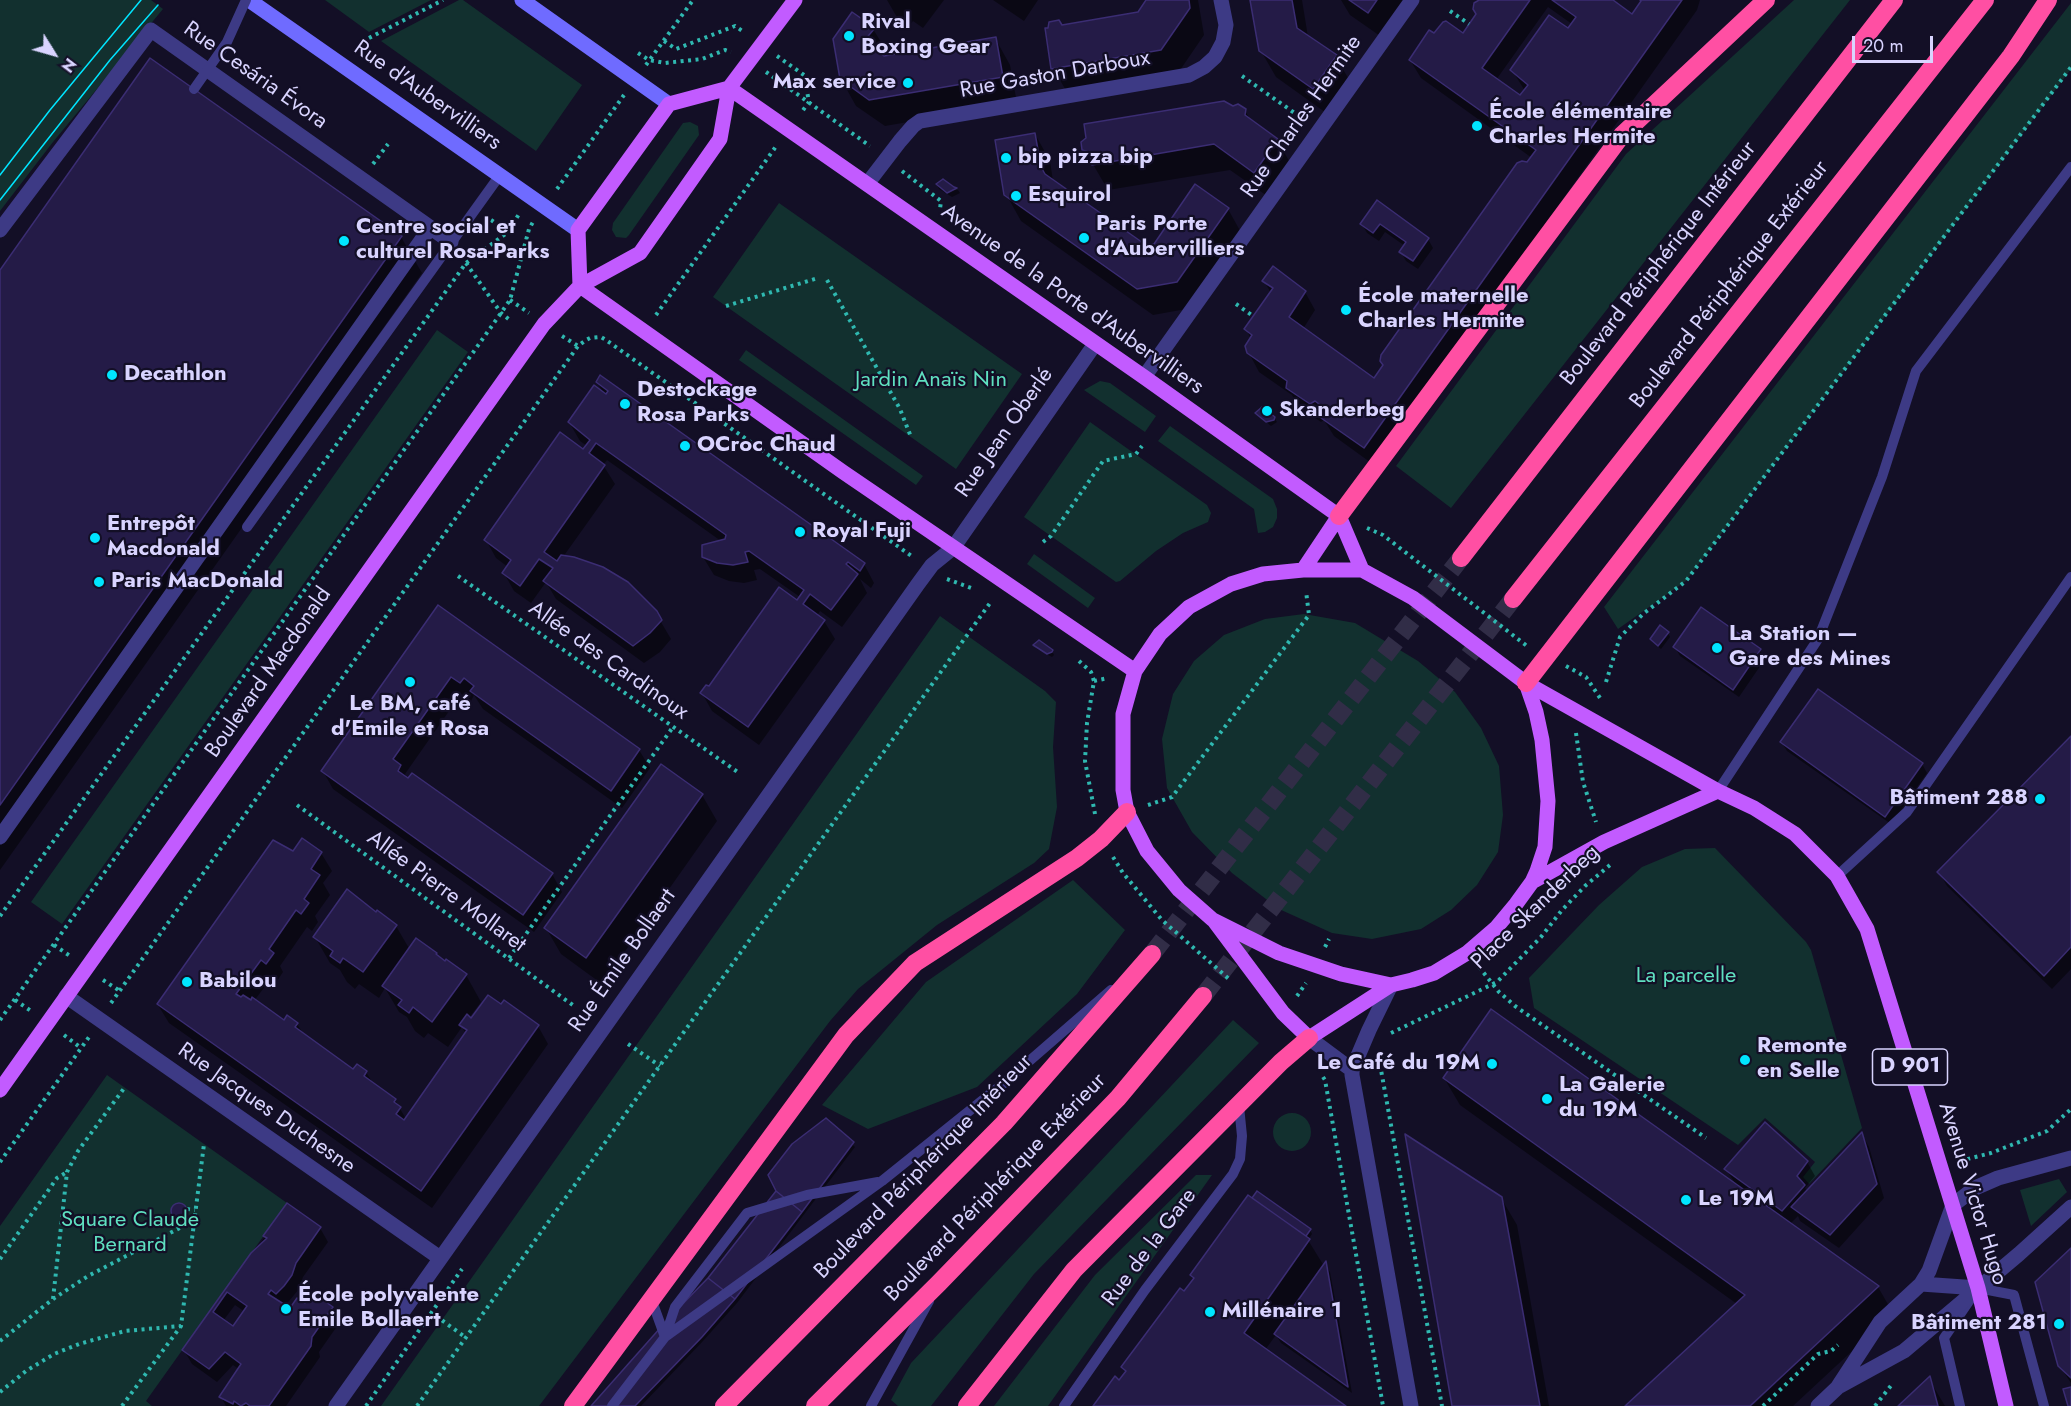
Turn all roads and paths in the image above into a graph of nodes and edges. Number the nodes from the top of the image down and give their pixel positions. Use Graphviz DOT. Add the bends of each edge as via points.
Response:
graph roads {
  1 [pos="248,0"];
  2 [pos="443,0"];
  3 [pos="522,0"];
  4 [pos="693,0"];
  5 [pos="795,0"];
  6 [pos="1221,0"];
  7 [pos="1412,0"];
  8 [pos="1766,0"];
  9 [pos="1894,0"];
  10 [pos="1984,0"];
  11 [pos="2048,0"];
  12 [pos="1450,11"];
  13 [pos="1469,24"];
  14 [pos="735,26"];
  15 [pos="369,38"];
  16 [pos="664,41"];
  17 [pos="702,58"];
  18 [pos="749,60"];
  19 [pos="784,62"];
  20 [pos="2071,67"];
  21 [pos="1242,76"];
  22 [pos="729,88"];
  23 [pos="194,89"];
  24 [pos="626,92"];
  25 [pos="809,102"];
  26 [pos="669,104"];
  27 [pos="1296,114"];
  28 [pos="775,148"];
  29 [pos="875,150"];
  30 [pos="2071,167"];
  31 [pos="500,175"];
  32 [pos="867,184"];
  33 [pos="558,187"];
  34 [pos="532,224"];
  35 [pos="430,228"];
  36 [pos="0,230"];
  37 [pos="578,230"];
  38 [pos="508,232"];
  39 [pos="451,242"];
  40 [pos="466,263"];
  41 [pos="818,278"];
  42 [pos="827,280"];
  43 [pos="580,286"];
  44 [pos="510,300"];
  45 [pos="1236,304"];
  46 [pos="663,306"];
  47 [pos="726,306"];
  48 [pos="521,308"];
  49 [pos="501,313"];
  50 [pos="1253,316"];
  51 [pos="511,321"];
  52 [pos="568,340"];
  53 [pos="1095,344"];
  54 [pos="578,346"];
  55 [pos="1144,377"];
  56 [pos="911,437"];
  57 [pos="1142,446"];
  58 [pos="1339,516"];
  59 [pos="247,527"];
  60 [pos="1383,535"];
  61 [pos="1043,542"];
  62 [pos="953,548"];
  63 [pos="909,555"];
  64 [pos="1461,558"];
  65 [pos="1303,570"];
  66 [pos="1362,570"];
  67 [pos="458,576"];
  68 [pos="2071,577"];
  69 [pos="1513,599"];
  70 [pos="990,603"];
  71 [pos="1309,615"];
  72 [pos="1546,656"];
  73 [pos="1135,671"];
  74 [pos="1586,676"];
  75 [pos="1094,681"];
  76 [pos="1606,682"];
  77 [pos="1526,683"];
  78 [pos="673,727"];
  79 [pos="1576,737"];
  80 [pos="739,773"];
  81 [pos="1718,791"];
  82 [pos="297,805"];
  83 [pos="1127,812"];
  84 [pos="1595,819"];
  85 [pos="1096,821"];
  86 [pos="0,837"];
  87 [pos="1112,856"];
  88 [pos="1613,863"];
  89 [pos="1837,876"];
  90 [pos="1532,882"];
  91 [pos="0,916"];
  92 [pos="1213,920"];
  93 [pos="1329,939"];
  94 [pos="1326,945"];
  95 [pos="1467,953"];
  96 [pos="1152,954"];
  97 [pos="508,958"];
  98 [pos="1233,982"];
  99 [pos="1493,984"];
  100 [pos="110,985"];
  101 [pos="1391,985"];
  102 [pos="120,992"];
  103 [pos="66,996"];
  104 [pos="1203,996"];
  105 [pos="113,1000"];
  106 [pos="574,1006"];
  107 [pos="0,1020"];
  108 [pos="1384,1036"];
  109 [pos="88,1038"];
  110 [pos="1309,1038"];
  111 [pos="72,1041"];
  112 [pos="628,1044"];
  113 [pos="81,1048"];
  114 [pos="660,1065"];
  115 [pos="1352,1070"];
  116 [pos="1375,1071"];
  117 [pos="1325,1080"];
  118 [pos="125,1087"];
  119 [pos="0,1090"];
  120 [pos="1239,1106"];
  121 [pos="2071,1109"];
  122 [pos="1706,1138"];
  123 [pos="204,1144"];
  124 [pos="2071,1158"];
  125 [pos="0,1162"];
  126 [pos="1941,1166"];
  127 [pos="67,1173"];
  128 [pos="882,1181"];
  129 [pos="1953,1205"];
  130 [pos="2071,1207"];
  131 [pos="187,1209"];
  132 [pos="195,1210"];
  133 [pos="193,1220"];
  134 [pos="440,1258"];
  135 [pos="0,1259"];
  136 [pos="939,1283"];
  137 [pos="1921,1284"];
  138 [pos="1978,1288"];
  139 [pos="53,1299"];
  140 [pos="652,1301"];
  141 [pos="436,1316"];
  142 [pos="181,1326"];
  143 [pos="465,1337"];
  144 [pos="665,1337"];
  145 [pos="0,1341"];
  146 [pos="1839,1344"];
  147 [pos="1837,1388"];
  148 [pos="0,1392"];
  149 [pos="122,1406"];
  150 [pos="336,1406"];
  151 [pos="417,1406"];
  152 [pos="573,1406"];
  153 [pos="612,1406"];
  154 [pos="724,1406"];
  155 [pos="814,1406"];
  156 [pos="871,1406"];
  157 [pos="967,1406"];
  158 [pos="1064,1406"];
  159 [pos="1383,1406"];
  160 [pos="1411,1406"];
  161 [pos="1442,1406"];
  162 [pos="1763,1406"];
  163 [pos="1818,1406"];
  164 [pos="1960,1406"];
  165 [pos="2006,1406"];
  166 [pos="2044,1406"];
  1 -- 23 [label="lane, bridge" via="228,42"];
  1 -- 31 [label="main road, Rue d'Aubervilliers"];
  2 -- 15 [label="path"];
  3 -- 26 [label="main road"];
  4 -- 16 [label="path"];
  5 -- 18 [label="main road"];
  6 -- 32 [label="street, Rue Gaston Darboux" via="1226,25 1223,42 1215,57 1189,75 920,121"];
  7 -- 55 [label="street, Rue Charles Hermite"];
  8 -- 58 [label="highway" via="1622,135"];
  9 -- 64 [label="highway, Boulevard Périphérique Intérieur"];
  10 -- 69 [label="highway, Boulevard Périphérique Extérieur"];
  11 -- 72 [label="highway" via="2012,56"];
  12 -- 13 [label="path"];
  14 -- 16 [label="path" via="676,49"];
  16 -- 17 [label="path" via="649,60 665,63"];
  18 -- 22 [label="main road"];
  18 -- 25 [label="path"];
  19 -- 25 [label="path" via="804,75"];
  20 -- 76 [label="path" via="1686,581 1620,637"];
  21 -- 27 [label="path"];
  22 -- 26 [label="main road"];
  22 -- 32 [label="main road, Avenue de la Porte d'Aubervilliers"];
  22 -- 43 [label="main road, Boulevard Macdonald" via="720,139 640,253"];
  24 -- 33 [label="path"];
  25 -- 29 [label="path"];
  26 -- 37 [label="main road"];
  28 -- 46 [label="path"];
  30 -- 81 [label="lane" via="1916,371 1882,477 1818,639"];
  31 -- 37 [label="main road, Rue d'Aubervilliers"];
  31 -- 39 [label="lane"];
  32 -- 53 [label="main road, Avenue de la Porte d'Aubervilliers"];
  34 -- 44 [label="path, Boulevard Macdonald"];
  35 -- 36 [label="street, Rue Cesária Évora" via="151,30"];
  35 -- 39 [label="street, Rue Cesária Évora"];
  35 -- 86 [label="street"];
  37 -- 43 [label="main road"];
  38 -- 40 [label="path"];
  39 -- 40 [label="path"];
  39 -- 59 [label="lane"];
  40 -- 49 [label="path"];
  40 -- 91 [label="path"];
  41 -- 47 [label="path"];
  42 -- 56 [label="path" via="900,409"];
  43 -- 62 [label="main road"];
  43 -- 103 [label="main road, Boulevard Macdonald" via="534,337"];
  44 -- 48 [label="path"];
  44 -- 49 [label="path, Boulevard Macdonald"];
  45 -- 50 [label="path"];
  49 -- 51 [label="path"];
  49 -- 107 [label="path, Boulevard Macdonald"];
  52 -- 54 [label="path"];
  53 -- 55 [label="main road, Avenue de la Porte d'Aubervilliers"];
  53 -- 62 [label="street, Rue Jean Oberlé"];
  54 -- 63 [label="path" via="590,338 601,337"];
  54 -- 102 [label="path"];
  55 -- 58 [label="main road, Avenue de la Porte d'Aubervilliers"];
  57 -- 61 [label="path" via="1136,454 1104,461"];
  58 -- 65 [label="main road"];
  58 -- 66 [label="main road"];
  60 -- 72 [label="path" via="1526,646"];
  62 -- 73 [label="main road"];
  62 -- 134 [label="street, Rue Émile Bollaert" via="929,569"];
  65 -- 66 [label="main road, Place Skanderbeg"];
  65 -- 73 [label="main road, Place Skanderbeg" via="1263,574 1231,584 1190,607 1160,634"];
  66 -- 77 [label="main road, Place Skanderbeg" via="1413,598"];
  67 -- 78 [label="path, Allée des Cardinoux"];
  68 -- 89 [label="lane" via="1907,812"];
  70 -- 114 [label="path"];
  71 -- 83 [label="path" via="1172,797"];
  72 -- 74 [label="path"];
  72 -- 77 [label="highway"];
  73 -- 83 [label="main road, Place Skanderbeg" via="1123,714 1123,790"];
  75 -- 85 [label="path" via="1085,761"];
  77 -- 81 [label="main road"];
  77 -- 90 [label="main road, Place Skanderbeg" via="1542,740 1548,801 1545,847"];
  78 -- 80 [label="path, Allée des Cardinoux"];
  78 -- 97 [label="path"];
  79 -- 84 [label="path, Place Skanderbeg" via="1583,782"];
  81 -- 89 [label="main road" via="1795,834"];
  81 -- 90 [label="main road" via="1604,842"];
  82 -- 97 [label="path, Allée Pierre Mollaret"];
  83 -- 92 [label="main road, Place Skanderbeg" via="1147,851 1179,890"];
  83 -- 140 [label="highway" via="1077,858 915,963 846,1035"];
  87 -- 98 [label="path" via="1162,920"];
  88 -- 99 [label="path, Place Skanderbeg" via="1585,886"];
  89 -- 126 [label="main road, Avenue Victor Hugo / D 901" via="1867,929"];
  90 -- 95 [label="main road, Place Skanderbeg" via="1496,928"];
  92 -- 101 [label="main road, Place Skanderbeg" via="1279,954"];
  92 -- 110 [label="main road" via="1283,1013"];
  93 -- 94 [label="path"];
  95 -- 99 [label="path"];
  95 -- 101 [label="main road, Place Skanderbeg" via="1434,973"];
  96 -- 128 [label="lane" via="1004,1083"];
  96 -- 154 [label="highway, Boulevard Périphérique Intérieur" via="1004,1123"];
  97 -- 106 [label="path, Allée Pierre Mollaret"];
  99 -- 108 [label="path, Place Skanderbeg"];
  99 -- 122 [label="path" via="1515,1006"];
  100 -- 102 [label="path"];
  101 -- 110 [label="main road"];
  101 -- 115 [label="street"];
  102 -- 105 [label="path"];
  103 -- 119 [label="main road, Boulevard Macdonald"];
  103 -- 134 [label="street, Rue Jacques Duchesne"];
  104 -- 136 [label="highway, Boulevard Périphérique Extérieur" via="1118,1098"];
  109 -- 113 [label="path"];
  110 -- 115 [label="street"];
  110 -- 120 [label="highway"];
  111 -- 113 [label="path"];
  112 -- 114 [label="path"];
  113 -- 125 [label="path"];
  114 -- 143 [label="path"];
  115 -- 160 [label="street"];
  116 -- 161 [label="path" via="1381,1070"];
  117 -- 159 [label="path"];
  118 -- 127 [label="path" via="78,1151"];
  120 -- 157 [label="highway" via="1074,1270"];
  120 -- 158 [label="lane, Rue de la Gare" via="1240,1159 1233,1174"];
  121 -- 126 [label="path" via="2047,1131 1991,1153"];
  123 -- 132 [label="path"];
  124 -- 129 [label="street" via="1998,1178"];
  126 -- 129 [label="main road, Avenue Victor Hugo / D 901"];
  127 -- 135 [label="path" via="57,1178"];
  127 -- 139 [label="path"];
  128 -- 144 [label="lane"];
  128 -- 144 [label="lane" via="807,1195 747,1213 675,1307"];
  129 -- 137 [label="street"];
  129 -- 138 [label="main road, Avenue Victor Hugo"];
  130 -- 138 [label="street"];
  131 -- 132 [label="path"];
  132 -- 133 [label="path"];
  133 -- 139 [label="path" via="110,1263"];
  133 -- 142 [label="path"];
  134 -- 150 [label="street, Rue Émile Bollaert"];
  136 -- 155 [label="highway, Boulevard Périphérique Extérieur"];
  136 -- 156 [label="lane"];
  137 -- 138 [label="street"];
  137 -- 147 [label="street" via="1880,1323"];
  138 -- 147 [label="street" via="1904,1351"];
  138 -- 164 [label="lane" via="1944,1338"];
  138 -- 165 [label="main road, Avenue Victor Hugo"];
  138 -- 166 [label="lane" via="2014,1295"];
  139 -- 145 [label="path"];
  140 -- 144 [label="lane"];
  140 -- 152 [label="highway"];
  141 -- 143 [label="path"];
  142 -- 148 [label="path" via="125,1331 79,1344 26,1371"];
  142 -- 149 [label="path"];
  143 -- 151 [label="path"];
  144 -- 153 [label="lane"];
  146 -- 162 [label="path" via="1818,1354"];
  147 -- 163 [label="street"];
}
